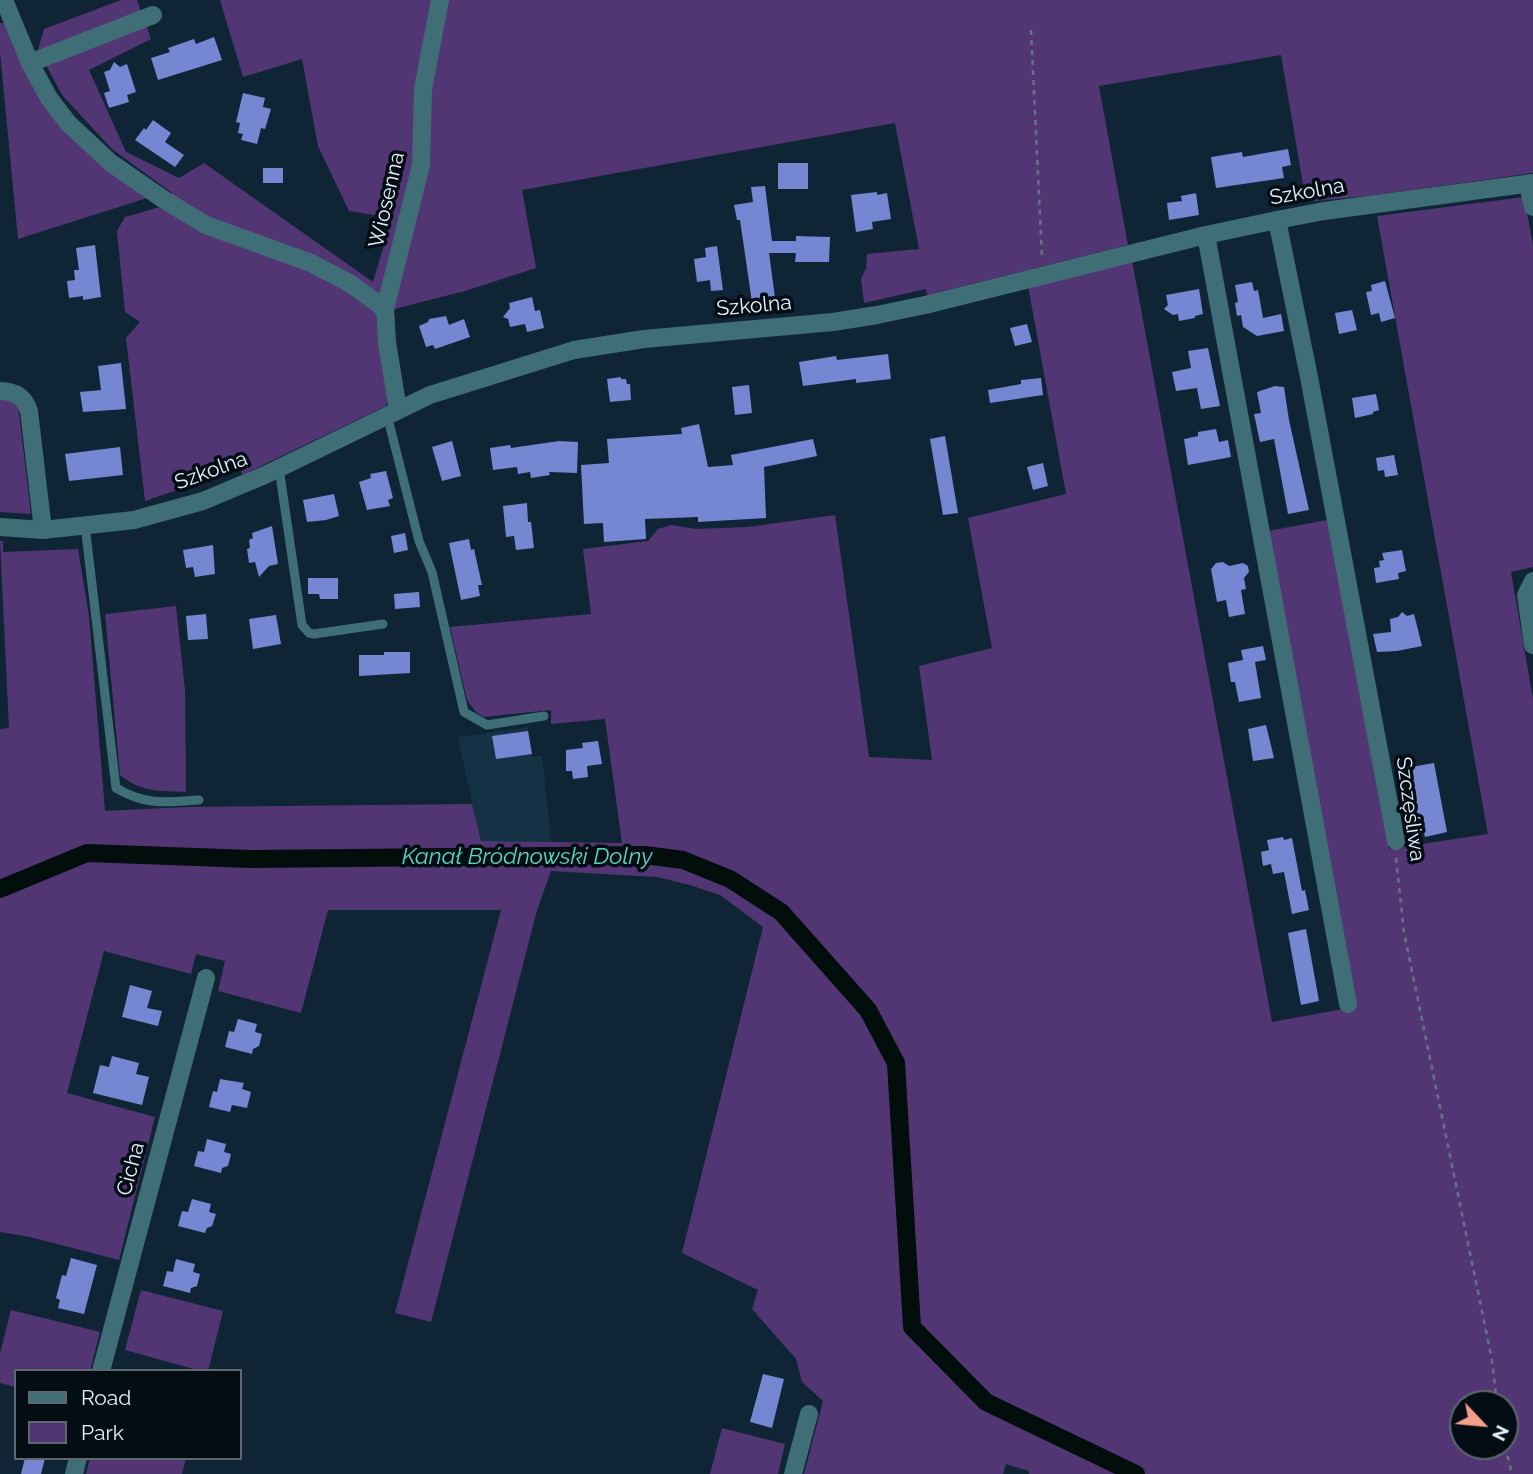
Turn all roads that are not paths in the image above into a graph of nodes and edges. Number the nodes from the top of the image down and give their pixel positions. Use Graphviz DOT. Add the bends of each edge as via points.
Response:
graph roads {
  1 [pos="4,0"];
  2 [pos="440,0"];
  3 [pos="153,15"];
  4 [pos="30,63"];
  5 [pos="1531,184"];
  6 [pos="1533,207"];
  7 [pos="1277,220"];
  8 [pos="1206,235"];
  9 [pos="386,309"];
  10 [pos="0,391"];
  11 [pos="393,412"];
  12 [pos="279,468"];
  13 [pos="85,525"];
  14 [pos="0,527"];
  15 [pos="43,530"];
  16 [pos="1533,581"];
  17 [pos="383,624"];
  18 [pos="1533,645"];
  19 [pos="544,716"];
  20 [pos="199,800"];
  21 [pos="1396,841"];
  22 [pos="205,978"];
  23 [pos="1348,1004"];
  24 [pos="102,1369"];
  25 [pos="809,1414"];
  26 [pos="793,1474"];
  1 -- 4 [label="street"];
  2 -- 9 [label="street, Wiosenna" via="423,89 421,165"];
  3 -- 4 [label="street"];
  4 -- 9 [label="street" via="68,123 133,179 206,225 311,263"];
  5 -- 6 [label="street"];
  5 -- 7 [label="street, Szkolna"];
  7 -- 8 [label="street, Szkolna"];
  7 -- 21 [label="street, Szczęśliwa"];
  8 -- 11 [label="street, Szkolna" via="855,318 575,350"];
  8 -- 23 [label="street"];
  9 -- 11 [label="street, Wiosenna"];
  10 -- 15 [label="street" via="21,396 29,411"];
  11 -- 12 [label="street, Szkolna"];
  11 -- 19 [label="lane" via="419,541 432,572 464,712 487,724"];
  12 -- 13 [label="street, Szkolna" via="203,501 134,520"];
  12 -- 17 [label="lane" via="302,625 314,634"];
  13 -- 15 [label="street, Szkolna"];
  13 -- 20 [label="lane" via="116,788 135,799 155,802"];
  14 -- 15 [label="street, Szkolna"];
  16 -- 18 [label="street" via="1526,598"];
  22 -- 24 [label="street, Cicha"];
  25 -- 26 [label="street"];
}
